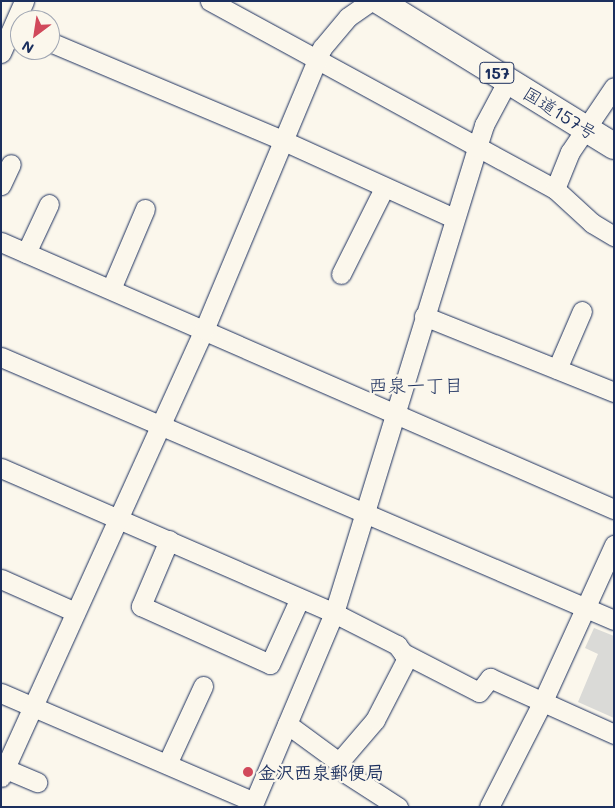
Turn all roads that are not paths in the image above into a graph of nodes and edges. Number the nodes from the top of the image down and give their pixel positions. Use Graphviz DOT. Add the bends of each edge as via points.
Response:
graph roads {
  1 [pos="210,1"];
  2 [pos="371,1"];
  3 [pos="379,1"];
  4 [pos="10,30"];
  5 [pos="60,46"];
  6 [pos="324,48"];
  7 [pos="1,53"];
  8 [pos="508,80"];
  9 [pos="614,86"];
  10 [pos="585,128"];
  11 [pos="284,141"];
  12 [pos="614,146"];
  13 [pos="477,147"];
  14 [pos="11,164"];
  15 [pos="1,185"];
  16 [pos="384,188"];
  17 [pos="555,189"];
  18 [pos="49,204"];
  19 [pos="146,209"];
  20 [pos="454,218"];
  21 [pos="614,236"];
  22 [pos="1,242"];
  23 [pos="26,253"];
  24 [pos="341,274"];
  25 [pos="111,289"];
  26 [pos="582,311"];
  27 [pos="424,316"];
  28 [pos="204,330"];
  29 [pos="1,357"];
  30 [pos="557,370"];
  31 [pos="614,392"];
  32 [pos="396,413"];
  33 [pos="159,425"];
  34 [pos="1,468"];
  35 [pos="614,509"];
  36 [pos="364,515"];
  37 [pos="119,518"];
  38 [pos="169,540"];
  39 [pos="614,545"];
  40 [pos="1,579"];
  41 [pos="300,598"];
  42 [pos="585,608"];
  43 [pos="75,612"];
  44 [pos="334,613"];
  45 [pos="614,620"];
  46 [pos="408,656"];
  47 [pos="203,686"];
  48 [pos="1,693"];
  49 [pos="542,703"];
  50 [pos="33,706"];
  51 [pos="287,724"];
  52 [pos="614,734"];
  53 [pos="339,762"];
  54 [pos="167,764"];
  55 [pos="3,773"];
  56 [pos="37,782"];
  57 [pos="253,804"];
  58 [pos="398,807"];
  59 [pos="489,807"];
  1 -- 6 [label="street"];
  2 -- 6 [label="street" via="348,17"];
  3 -- 8 [label="highway, 国道157号 / 157"];
  4 -- 7 [label="street"];
  5 -- 11 [label="street"];
  6 -- 11 [label="street"];
  6 -- 13 [label="street"];
  8 -- 10 [label="highway, 国道157号 / 157"];
  8 -- 13 [label="street" via="484,125"];
  9 -- 10 [label="street"];
  10 -- 12 [label="highway, 国道157号 / 157"];
  10 -- 17 [label="street" via="570,152"];
  11 -- 16 [label="street"];
  11 -- 28 [label="street"];
  13 -- 17 [label="street"];
  13 -- 20 [label="street"];
  14 -- 15 [label="street"];
  16 -- 20 [label="street"];
  16 -- 24 [label="street"];
  17 -- 21 [label="street" via="592,223"];
  18 -- 23 [label="street"];
  19 -- 25 [label="street"];
  20 -- 27 [label="street"];
  22 -- 23 [label="street"];
  23 -- 25 [label="street"];
  25 -- 28 [label="street"];
  26 -- 30 [label="street"];
  27 -- 30 [label="street"];
  27 -- 32 [label="street"];
  28 -- 32 [label="street"];
  28 -- 33 [label="street"];
  29 -- 33 [label="street"];
  30 -- 31 [label="street"];
  32 -- 35 [label="street"];
  32 -- 36 [label="street"];
  33 -- 36 [label="street"];
  33 -- 37 [label="street"];
  34 -- 37 [label="street"];
  36 -- 42 [label="street"];
  36 -- 44 [label="street"];
  37 -- 38 [label="street"];
  37 -- 43 [label="street"];
  38 -- 41 [label="street"];
  38 -- 41 [label="street" via="141,606 270,664"];
  39 -- 42 [label="street"];
  40 -- 43 [label="street"];
  41 -- 44 [label="street"];
  42 -- 45 [label="street"];
  42 -- 49 [label="street"];
  43 -- 50 [label="street"];
  44 -- 46 [label="street" via="397,646"];
  44 -- 51 [label="street"];
  46 -- 49 [label="street" via="479,692 490,678"];
  46 -- 53 [label="street" via="375,720"];
  47 -- 54 [label="street"];
  48 -- 50 [label="street"];
  49 -- 52 [label="street"];
  49 -- 59 [label="street"];
  50 -- 54 [label="street"];
  50 -- 55 [label="street"];
  51 -- 53 [label="street"];
  51 -- 57 [label="street"];
  53 -- 58 [label="street" via="346,774"];
  54 -- 57 [label="street"];
  55 -- 56 [label="street"];
}
